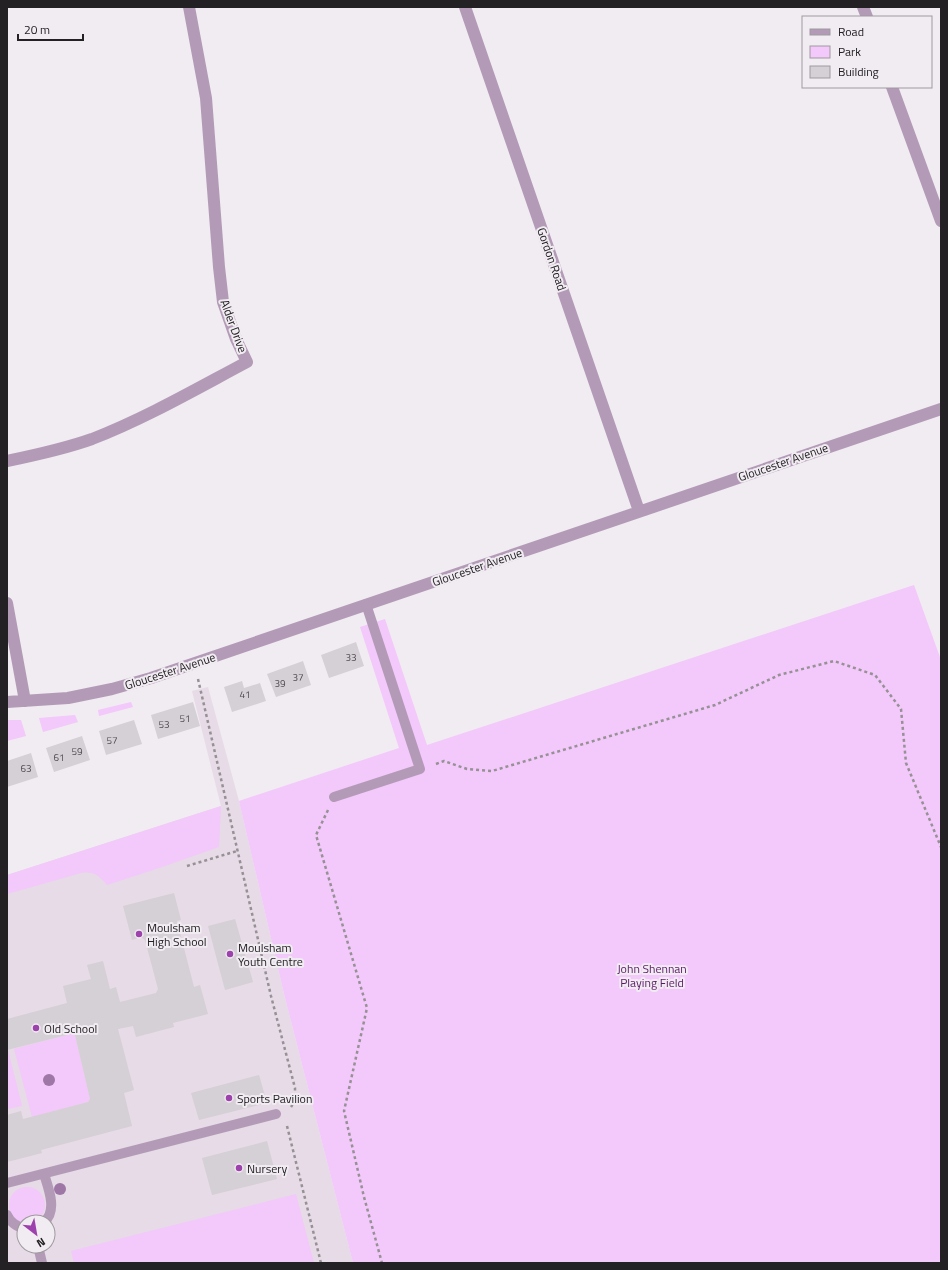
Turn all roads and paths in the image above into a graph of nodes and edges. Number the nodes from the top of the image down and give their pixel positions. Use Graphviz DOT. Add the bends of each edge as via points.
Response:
graph roads {
  1 [pos="189,7"];
  2 [pos="465,7"];
  3 [pos="892,88"];
  4 [pos="941,221"];
  5 [pos="941,409"];
  6 [pos="7,461"];
  7 [pos="639,512"];
  8 [pos="7,603"];
  9 [pos="366,604"];
  10 [pos="194,663"];
  11 [pos="25,701"];
  12 [pos="7,702"];
  13 [pos="420,769"];
  14 [pos="334,798"];
  15 [pos="941,847"];
  16 [pos="237,851"];
  17 [pos="187,866"];
  18 [pos="279,1113"];
  19 [pos="44,1174"];
  20 [pos="7,1183"];
  21 [pos="49,1214"];
  22 [pos="7,1216"];
  23 [pos="16,1224"];
  24 [pos="321,1263"];
  25 [pos="382,1263"];
  1 -- 6 [label="street, Alder Drive" via="206,98 223,302 236,340 247,362 110,431 56,451"];
  2 -- 7 [label="street, Gordon Road"];
  3 -- 4 [label="street"];
  5 -- 7 [label="street, Gloucester Avenue"];
  7 -- 9 [label="street, Gloucester Avenue"];
  8 -- 11 [label="street"];
  9 -- 10 [label="street, Gloucester Avenue"];
  9 -- 13 [label="lane"];
  10 -- 11 [label="street, Gloucester Avenue" via="112,689 68,698"];
  10 -- 16 [label="path"];
  11 -- 12 [label="street, Gloucester Avenue"];
  13 -- 14 [label="lane"];
  13 -- 15 [label="path" via="444,761 467,769 492,771 715,705 779,675 834,661 875,675 901,709 906,763"];
  14 -- 25 [label="path" via="316,835 367,1008 344,1111"];
  16 -- 17 [label="path"];
  16 -- 18 [label="path" via="295,1088 295,1101 290,1108"];
  18 -- 19 [label="lane"];
  18 -- 24 [label="path"];
  19 -- 20 [label="lane"];
  19 -- 21 [label="lane" via="50,1198"];
  22 -- 23 [label="lane"];
}
